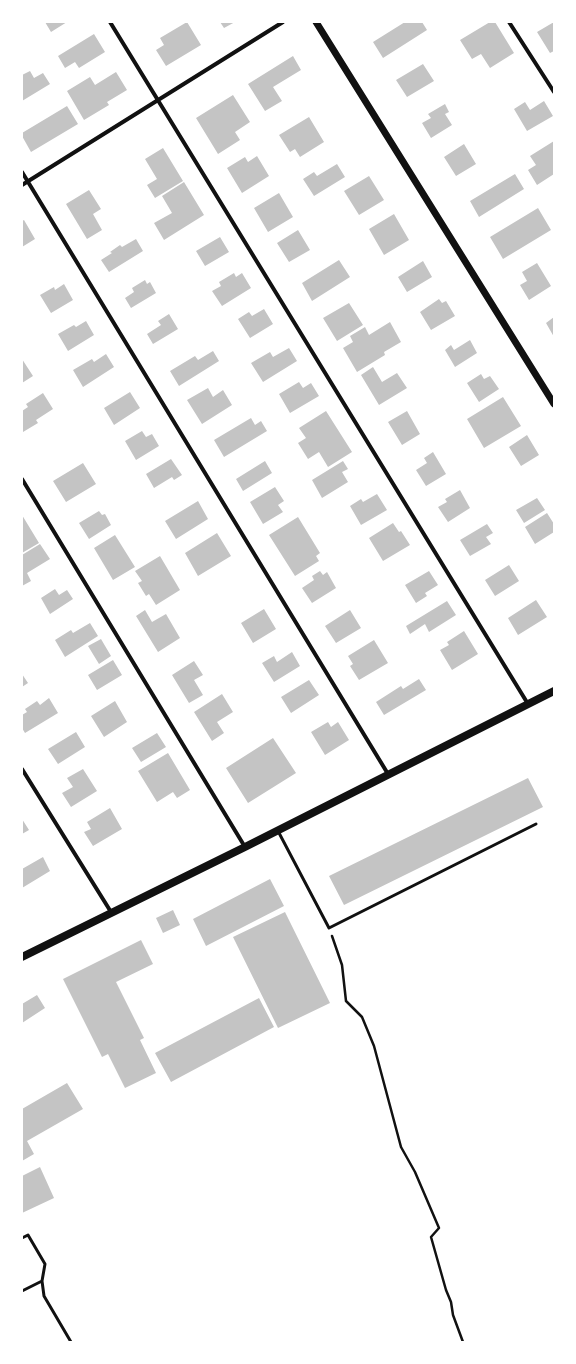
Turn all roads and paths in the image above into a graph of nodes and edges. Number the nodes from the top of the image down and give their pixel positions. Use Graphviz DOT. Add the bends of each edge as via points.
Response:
graph roads {
  1 [pos="110,22"];
  2 [pos="283,22"];
  3 [pos="316,22"];
  4 [pos="509,22"];
  5 [pos="554,92"];
  6 [pos="158,99"];
  7 [pos="22,172"];
  8 [pos="28,181"];
  9 [pos="22,184"];
  10 [pos="554,404"];
  11 [pos="22,479"];
  12 [pos="554,691"];
  13 [pos="528,704"];
  14 [pos="22,770"];
  15 [pos="388,774"];
  16 [pos="536,824"];
  17 [pos="278,830"];
  18 [pos="245,847"];
  19 [pos="111,912"];
  20 [pos="329,928"];
  21 [pos="22,957"];
  22 [pos="22,1238"];
  23 [pos="42,1281"];
  24 [pos="22,1291"];
  25 [pos="71,1342"];
  26 [pos="463,1342"];
  1 -- 6 [label="street"];
  2 -- 6 [label="street"];
  3 -- 10 [label="street"];
  4 -- 5 [label="street"];
  6 -- 8 [label="street"];
  6 -- 13 [label="street"];
  7 -- 8 [label="street"];
  8 -- 9 [label="street"];
  8 -- 15 [label="street"];
  11 -- 18 [label="street"];
  12 -- 13 [label="main road"];
  13 -- 15 [label="main road"];
  14 -- 19 [label="street"];
  15 -- 17 [label="main road"];
  16 -- 20 [label="lane"];
  17 -- 18 [label="main road"];
  17 -- 20 [label="lane"];
  18 -- 19 [label="main road"];
  19 -- 21 [label="main road"];
  20 -- 26 [label="path" via="342,965 346,1001 362,1017 371,1039 401,1147 415,1172 438,1228 431,1237"];
  22 -- 23 [label="lane" via="28,1235 46,1264"];
  23 -- 24 [label="lane"];
  23 -- 25 [label="lane" via="44,1296"];
}
